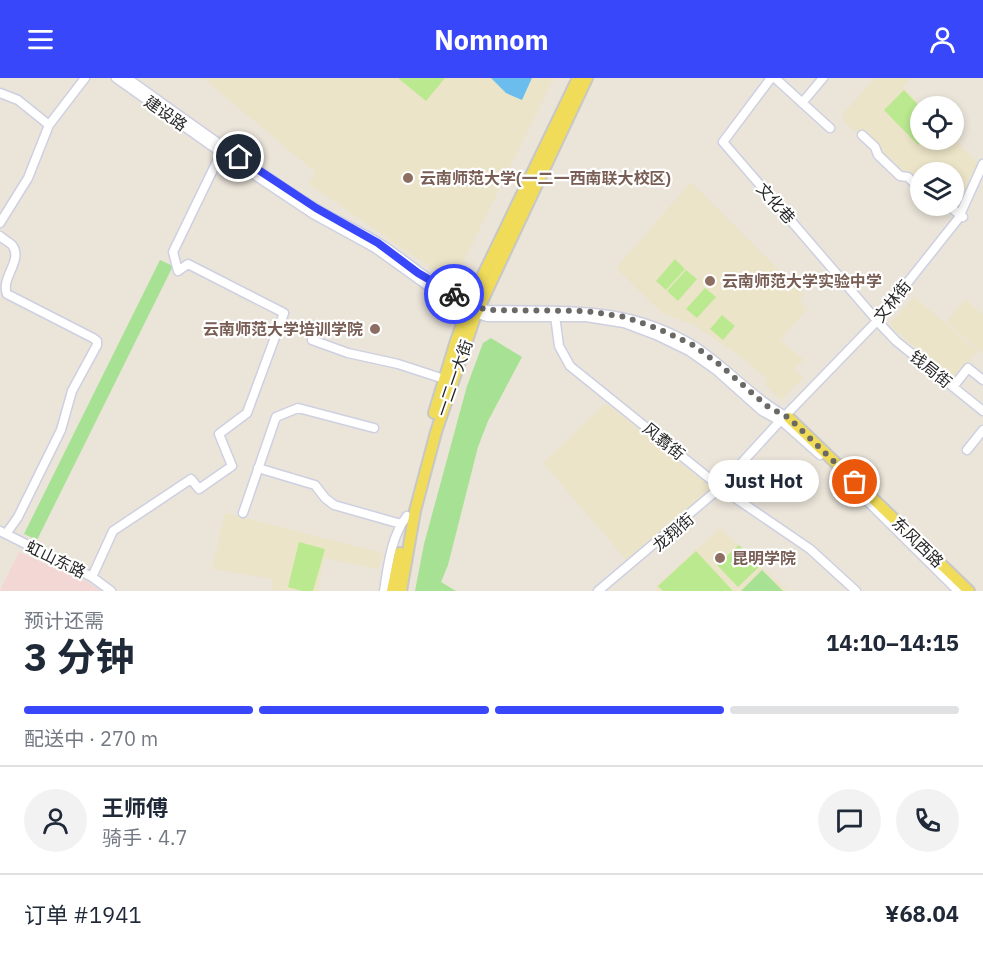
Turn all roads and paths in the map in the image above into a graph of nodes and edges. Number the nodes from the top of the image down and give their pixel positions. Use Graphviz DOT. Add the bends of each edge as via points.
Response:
graph roads {
  1 [pos="85,78"];
  2 [pos="116,78"];
  3 [pos="127,78"];
  4 [pos="578,78"];
  5 [pos="587,78"];
  6 [pos="773,78"];
  7 [pos="823,78"];
  8 [pos="0,93"];
  9 [pos="802,103"];
  10 [pos="49,124"];
  11 [pos="830,129"];
  12 [pos="862,135"];
  13 [pos="222,153"];
  14 [pos="983,164"];
  15 [pos="910,179"];
  16 [pos="982,179"];
  17 [pos="964,212"];
  18 [pos="962,216"];
  19 [pos="0,223"];
  20 [pos="0,236"];
  21 [pos="472,309"];
  22 [pos="555,316"];
  23 [pos="879,323"];
  24 [pos="312,340"];
  25 [pos="444,379"];
  26 [pos="983,381"];
  27 [pos="953,387"];
  28 [pos="983,411"];
  29 [pos="784,420"];
  30 [pos="374,428"];
  31 [pos="983,430"];
  32 [pos="967,450"];
  33 [pos="258,468"];
  34 [pos="722,489"];
  35 [pos="243,513"];
  36 [pos="404,520"];
  37 [pos="3,533"];
  38 [pos="92,577"];
  39 [pos="111,591"];
  40 [pos="384,591"];
  41 [pos="392,591"];
  42 [pos="401,591"];
  43 [pos="598,591"];
  44 [pos="605,591"];
  45 [pos="856,591"];
  46 [pos="958,591"];
  47 [pos="969,591"];
  1 -- 10 [label="street"];
  2 -- 13 [label="street, 建设路"];
  3 -- 21 [label="street, 建设路" via="226,149 378,243"];
  4 -- 21 [label="main road, 一二一大街"];
  5 -- 21 [label="main road, 一二一大街"];
  6 -- 9 [label="street"];
  6 -- 23 [label="street, 文化巷" via="723,142"];
  7 -- 9 [label="street"];
  8 -- 10 [label="street" via="18,100"];
  9 -- 11 [label="street"];
  10 -- 19 [label="street" via="28,178"];
  12 -- 15 [label="street" via="900,176"];
  13 -- 21 [label="street, 建设路" via="313,214 375,248 428,286"];
  13 -- 38 [label="street" via="173,252 178,271 188,264 284,313 247,413 219,434 232,466 199,489 191,479 113,531"];
  14 -- 16 [label="street, 文林街"];
  16 -- 17 [label="street, 文林街"];
  18 -- 23 [label="street, 文林街"];
  20 -- 37 [label="street" via="14,251 1,285 3,290 93,338 97,345 72,391 62,430 18,517"];
  21 -- 22 [label="street, 建设路" via="487,317"];
  21 -- 25 [label="main road, 一二一大街"];
  21 -- 29 [label="street, 建设路" via="586,311 625,317 659,329 693,345"];
  21 -- 42 [label="main road, 一二一大街" via="415,511"];
  22 -- 29 [label="street, 建设路" via="624,324 656,335 689,351 762,411"];
  22 -- 34 [label="street, 风翥街" via="559,346 570,366"];
  23 -- 27 [label="street, 钱局街"];
  23 -- 29 [label="street, 文林街"];
  24 -- 25 [label="street"];
  25 -- 36 [label="main road, 一二一大街"];
  26 -- 27 [label="street" via="968,368"];
  27 -- 28 [label="street, 钱局街"];
  29 -- 34 [label="street, 龙翔街"];
  29 -- 46 [label="street, 东风西路"];
  29 -- 47 [label="main road, 东风西路"];
  30 -- 33 [label="street" via="298,408 286,411 276,417"];
  31 -- 32 [label="street"];
  33 -- 35 [label="street"];
  33 -- 36 [label="street" via="315,485 334,505"];
  34 -- 43 [label="street, 龙翔街"];
  34 -- 44 [label="street, 龙翔街"];
  34 -- 45 [label="street, 风翥街" via="810,549"];
  36 -- 40 [label="street" via="391,555"];
  36 -- 41 [label="main road, 一二一大街"];
  37 -- 38 [label="street, 虹山东路"];
  38 -- 39 [label="street, 虹山东路"];
}
